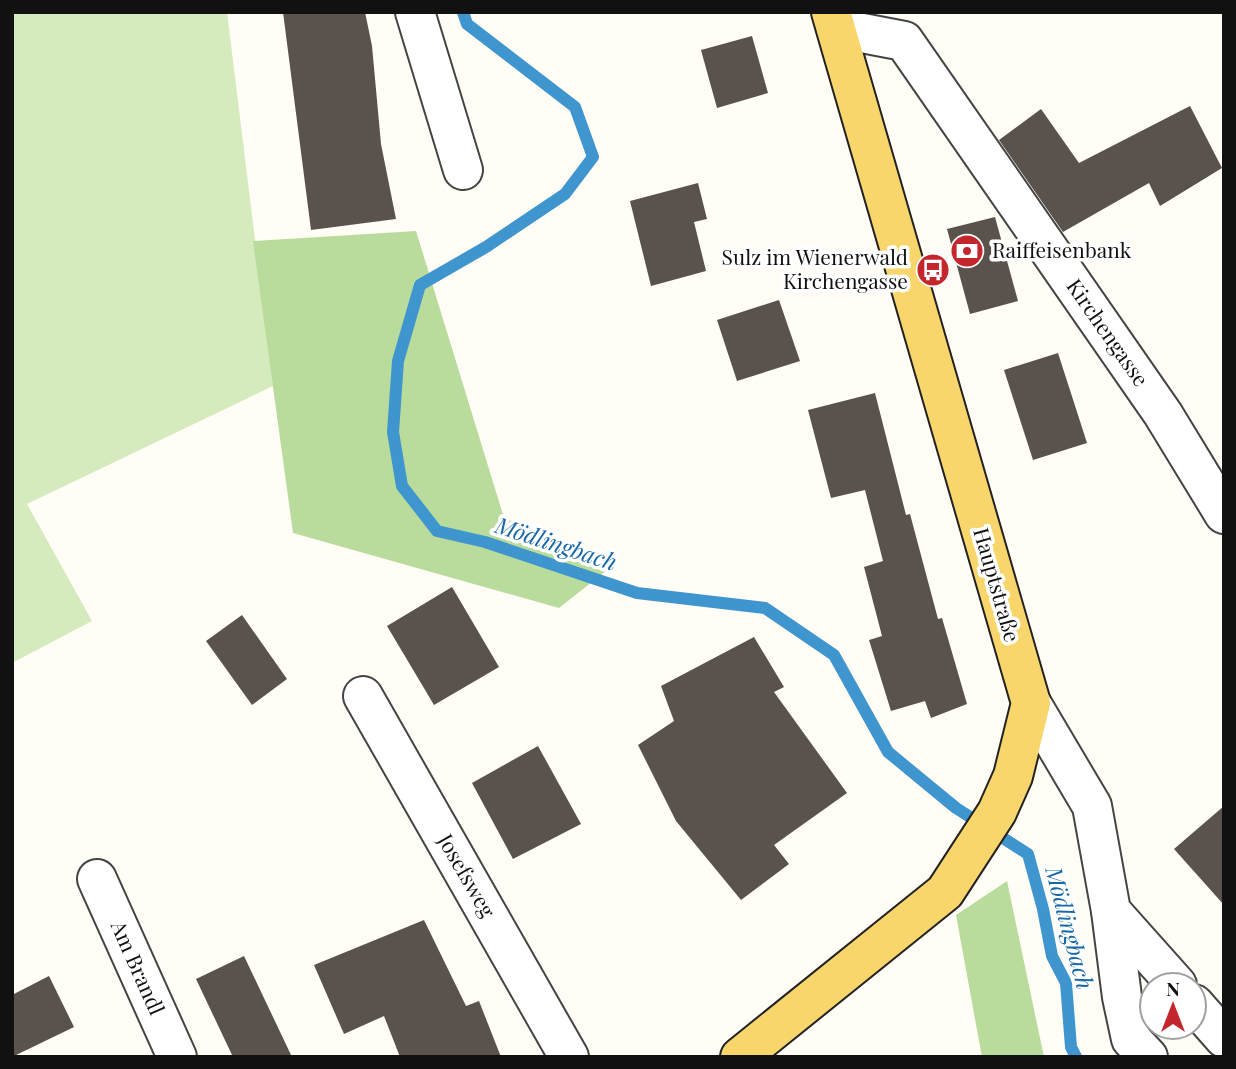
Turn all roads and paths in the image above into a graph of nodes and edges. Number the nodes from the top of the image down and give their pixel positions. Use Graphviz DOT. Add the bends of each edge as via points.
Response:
graph roads {
  1 [pos="415,12"];
  2 [pos="834,20"];
  3 [pos="463,170"];
  4 [pos="1224,514"];
  5 [pos="363,696"];
  6 [pos="1031,703"];
  7 [pos="97,879"];
  8 [pos="1111,911"];
  9 [pos="1165,971"];
  10 [pos="1208,1020"];
  11 [pos="1224,1038"];
  12 [pos="177,1057"];
  13 [pos="569,1057"];
  14 [pos="740,1057"];
  15 [pos="1148,1057"];
  1 -- 3 [label="street"];
  2 -- 4 [label="street, Kirchengasse" via="904,41 1163,414"];
  2 -- 6 [label="main road, Hauptstraße"];
  5 -- 13 [label="street, Josefsweg"];
  6 -- 8 [label="street" via="1092,806"];
  6 -- 14 [label="main road, Hauptstraße" via="1013,776 997,811 945,892"];
  7 -- 12 [label="street, Am Brandl"];
  8 -- 9 [label="street"];
  8 -- 15 [label="street" via="1132,1039"];
  10 -- 11 [label="street"];
}
